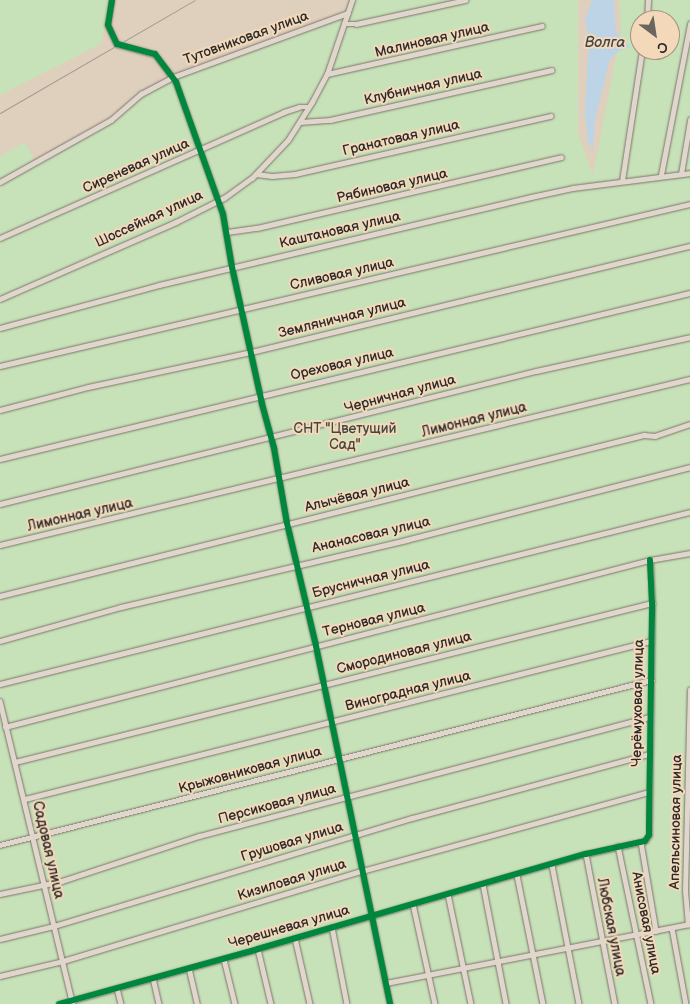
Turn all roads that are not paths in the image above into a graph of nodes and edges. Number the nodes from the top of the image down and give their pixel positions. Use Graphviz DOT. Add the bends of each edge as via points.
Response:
graph roads {
  1 [pos="112,0"];
  2 [pos="352,0"];
  3 [pos="465,0"];
  4 [pos="348,13"];
  5 [pos="344,24"];
  6 [pos="690,24"];
  7 [pos="542,26"];
  8 [pos="640,60"];
  9 [pos="551,70"];
  10 [pos="327,74"];
  11 [pos="173,77"];
  12 [pos="309,107"];
  13 [pos="551,116"];
  14 [pos="690,120"];
  15 [pos="300,122"];
  16 [pos="199,150"];
  17 [pos="561,157"];
  18 [pos="690,173"];
  19 [pos="256,174"];
  20 [pos="681,174"];
  21 [pos="661,175"];
  22 [pos="622,181"];
  23 [pos="0,182"];
  24 [pos="217,202"];
  25 [pos="690,204"];
  26 [pos="227,232"];
  27 [pos="0,238"];
  28 [pos="690,246"];
  29 [pos="232,267"];
  30 [pos="690,293"];
  31 [pos="0,299"];
  32 [pos="241,309"];
  33 [pos="0,328"];
  34 [pos="690,337"];
  35 [pos="251,352"];
  36 [pos="0,366"];
  37 [pos="690,379"];
  38 [pos="260,395"];
  39 [pos="0,410"];
  40 [pos="690,424"];
  41 [pos="272,438"];
  42 [pos="0,459"];
  43 [pos="690,467"];
  44 [pos="279,478"];
  45 [pos="0,504"];
  46 [pos="690,512"];
  47 [pos="287,523"];
  48 [pos="0,545"];
  49 [pos="690,553"];
  50 [pos="650,560"];
  51 [pos="298,564"];
  52 [pos="0,596"];
  53 [pos="652,603"];
  54 [pos="307,606"];
  55 [pos="0,641"];
  56 [pos="651,641"];
  57 [pos="316,646"];
  58 [pos="652,680"];
  59 [pos="0,684"];
  60 [pos="324,685"];
  61 [pos="690,690"];
  62 [pos="0,701"];
  63 [pos="649,717"];
  64 [pos="331,722"];
  65 [pos="5,727"];
  66 [pos="650,754"];
  67 [pos="340,758"];
  68 [pos="15,762"];
  69 [pos="649,792"];
  70 [pos="348,797"];
  71 [pos="25,799"];
  72 [pos="354,835"];
  73 [pos="34,838"];
  74 [pos="642,842"];
  75 [pos="0,845"];
  76 [pos="618,846"];
  77 [pos="586,854"];
  78 [pos="552,865"];
  79 [pos="362,871"];
  80 [pos="517,875"];
  81 [pos="44,884"];
  82 [pos="483,884"];
  83 [pos="0,894"];
  84 [pos="448,894"];
  85 [pos="413,904"];
  86 [pos="372,916"];
  87 [pos="689,924"];
  88 [pos="54,926"];
  89 [pos="332,927"];
  90 [pos="672,928"];
  91 [pos="656,931"];
  92 [pos="637,935"];
  93 [pos="295,938"];
  94 [pos="0,939"];
  95 [pos="603,942"];
  96 [pos="568,948"];
  97 [pos="258,949"];
  98 [pos="534,955"];
  99 [pos="224,959"];
  100 [pos="63,961"];
  101 [pos="498,962"];
  102 [pos="189,968"];
  103 [pos="463,969"];
  104 [pos="429,975"];
  105 [pos="0,976"];
  106 [pos="153,978"];
  107 [pos="386,983"];
  108 [pos="117,988"];
  109 [pos="73,1002"];
  110 [pos="59,1004"];
  111 [pos="121,1004"];
  112 [pos="159,1004"];
  113 [pos="197,1004"];
  114 [pos="234,1004"];
  115 [pos="271,1004"];
  116 [pos="310,1004"];
  117 [pos="348,1004"];
  118 [pos="390,1004"];
  119 [pos="435,1004"];
  120 [pos="471,1004"];
  121 [pos="506,1004"];
  122 [pos="543,1004"];
  123 [pos="579,1004"];
  124 [pos="615,1004"];
  125 [pos="651,1004"];
  126 [pos="686,1004"];
  1 -- 11 [label="street" via="108,25 117,44 155,54"];
  2 -- 4 [label="street, Шоссейная улица"];
  3 -- 5 [label="street"];
  4 -- 5 [label="street, Шоссейная улица"];
  4 -- 11 [label="street, Тутовниковая улица"];
  5 -- 10 [label="street, Шоссейная улица"];
  6 -- 21 [label="street"];
  7 -- 10 [label="street, Малиновая улица"];
  8 -- 22 [label="street"];
  9 -- 15 [label="street, Клубничная улица" via="330,120"];
  10 -- 12 [label="street, Шоссейная улица"];
  11 -- 16 [label="street"];
  11 -- 23 [label="street, Тутовниковая улица" via="141,94 111,120"];
  12 -- 15 [label="street, Шоссейная улица"];
  12 -- 16 [label="street, Сиреневая улица" via="284,112"];
  13 -- 19 [label="street, Гранатовая улица" via="309,171 280,176"];
  14 -- 20 [label="street"];
  15 -- 19 [label="street, Шоссейная улица"];
  16 -- 24 [label="street"];
  16 -- 27 [label="street, Сиреневая улица"];
  17 -- 26 [label="street, Рябиновая улица" via="266,226"];
  18 -- 20 [label="street, Каштановая улица"];
  19 -- 24 [label="street, Шоссейная улица"];
  20 -- 21 [label="street, Каштановая улица"];
  21 -- 22 [label="street, Каштановая улица"];
  22 -- 29 [label="street, Каштановая улица" via="531,196"];
  24 -- 26 [label="street"];
  24 -- 31 [label="street, Шоссейная улица"];
  25 -- 32 [label="street, Сливовая улица"];
  26 -- 29 [label="street"];
  28 -- 35 [label="street, Земляничная улица"];
  29 -- 32 [label="street"];
  29 -- 33 [label="street, Каштановая улица"];
  30 -- 38 [label="street, Ореховая улица"];
  32 -- 35 [label="street"];
  32 -- 36 [label="street, Сливовая улица"];
  34 -- 41 [label="street, Черничная улица" via="536,371"];
  35 -- 38 [label="street"];
  35 -- 39 [label="street, Земляничная улица" via="88,387"];
  37 -- 44 [label="street, Лимонная улица"];
  38 -- 41 [label="street"];
  38 -- 42 [label="street, Ореховая улица"];
  40 -- 47 [label="street, Алычёвая улица" via="655,436 644,435"];
  41 -- 44 [label="street"];
  41 -- 45 [label="street, Черничная улица"];
  43 -- 51 [label="street, Ананасовая улица" via="406,540"];
  44 -- 47 [label="street"];
  44 -- 48 [label="street, Лимонная улица"];
  46 -- 54 [label="street, Брусничная улица"];
  47 -- 51 [label="street"];
  47 -- 52 [label="street, Алычёвая улица"];
  49 -- 50 [label="street, Терновая улица"];
  50 -- 53 [label="street, Черёмуховая улица"];
  50 -- 57 [label="street, Терновая улица"];
  51 -- 54 [label="street"];
  51 -- 55 [label="street, Ананасовая улица" via="121,607"];
  53 -- 56 [label="street, Черёмуховая улица"];
  53 -- 60 [label="street, Смородиновая улица"];
  54 -- 57 [label="street"];
  54 -- 59 [label="street, Брусничная улица"];
  56 -- 58 [label="street, Черёмуховая улица"];
  56 -- 64 [label="street, Виноградная улица"];
  57 -- 60 [label="street"];
  57 -- 65 [label="street, Терновая улица"];
  58 -- 63 [label="street, Черёмуховая улица"];
  58 -- 67 [label="street, Крыжовниковая улица"];
  60 -- 64 [label="street"];
  60 -- 68 [label="street, Смородиновая улица"];
  61 -- 87 [label="street, Апельсиновая улица" via="684,891"];
  62 -- 65 [label="street, Садовая улица"];
  63 -- 66 [label="street, Черёмуховая улица"];
  63 -- 70 [label="street, Персиковая улица"];
  64 -- 67 [label="street"];
  64 -- 71 [label="street, Виноградная улица"];
  65 -- 68 [label="street, Садовая улица"];
  66 -- 69 [label="street, Черёмуховая улица"];
  66 -- 72 [label="street, Грушовая улица"];
  67 -- 70 [label="street"];
  67 -- 73 [label="street, Крыжовниковая улица"];
  68 -- 71 [label="street, Садовая улица"];
  69 -- 74 [label="street, Черёмуховая улица" via="649,835"];
  69 -- 79 [label="street, Кизиловая улица"];
  70 -- 72 [label="street"];
  70 -- 81 [label="street, Персиковая улица" via="199,836"];
  71 -- 73 [label="street, Садовая улица"];
  72 -- 79 [label="street"];
  72 -- 88 [label="street, Грушовая улица"];
  73 -- 75 [label="street, Крыжовниковая улица"];
  73 -- 81 [label="street, Садовая улица"];
  74 -- 76 [label="street, Черешневая улица"];
  74 -- 91 [label="street, Черёмуховая улица"];
  76 -- 77 [label="street, Черешневая улица"];
  76 -- 92 [label="street, Анисовая улица"];
  77 -- 78 [label="street, Черешневая улица"];
  77 -- 95 [label="street, Любская улица"];
  78 -- 80 [label="street, Черешневая улица"];
  78 -- 96 [label="street"];
  79 -- 86 [label="street"];
  79 -- 100 [label="street, Кизиловая улица"];
  80 -- 82 [label="street, Черешневая улица"];
  80 -- 98 [label="street"];
  81 -- 83 [label="street, Персиковая улица"];
  81 -- 88 [label="street, Садовая улица"];
  82 -- 84 [label="street, Черешневая улица"];
  82 -- 101 [label="street"];
  84 -- 85 [label="street, Черешневая улица"];
  84 -- 103 [label="street"];
  85 -- 86 [label="street, Черешневая улица"];
  85 -- 104 [label="street"];
  86 -- 89 [label="street, Черешневая улица"];
  86 -- 107 [label="street"];
  87 -- 90 [label="street"];
  88 -- 94 [label="street, Грушовая улица"];
  88 -- 100 [label="street, Садовая улица"];
  89 -- 93 [label="street, Черешневая улица"];
  89 -- 117 [label="street"];
  90 -- 91 [label="street"];
  90 -- 126 [label="street"];
  91 -- 92 [label="street"];
  92 -- 95 [label="street"];
  92 -- 125 [label="street, Анисовая улица"];
  93 -- 97 [label="street, Черешневая улица"];
  93 -- 116 [label="street"];
  95 -- 96 [label="street"];
  95 -- 124 [label="street, Любская улица"];
  96 -- 98 [label="street"];
  96 -- 123 [label="street"];
  97 -- 99 [label="street, Черешневая улица"];
  97 -- 115 [label="street"];
  98 -- 101 [label="street"];
  98 -- 122 [label="street"];
  99 -- 102 [label="street, Черешневая улица"];
  99 -- 114 [label="street"];
  100 -- 105 [label="street, Кизиловая улица"];
  100 -- 109 [label="street, Садовая улица"];
  101 -- 103 [label="street"];
  101 -- 121 [label="street"];
  102 -- 106 [label="street, Черешневая улица"];
  102 -- 113 [label="street"];
  103 -- 104 [label="street"];
  103 -- 120 [label="street"];
  104 -- 107 [label="street"];
  104 -- 119 [label="street"];
  106 -- 108 [label="street, Черешневая улица"];
  106 -- 112 [label="street"];
  107 -- 118 [label="street"];
  108 -- 109 [label="street, Черешневая улица"];
  108 -- 111 [label="street"];
  109 -- 110 [label="street, Черешневая улица"];
}
